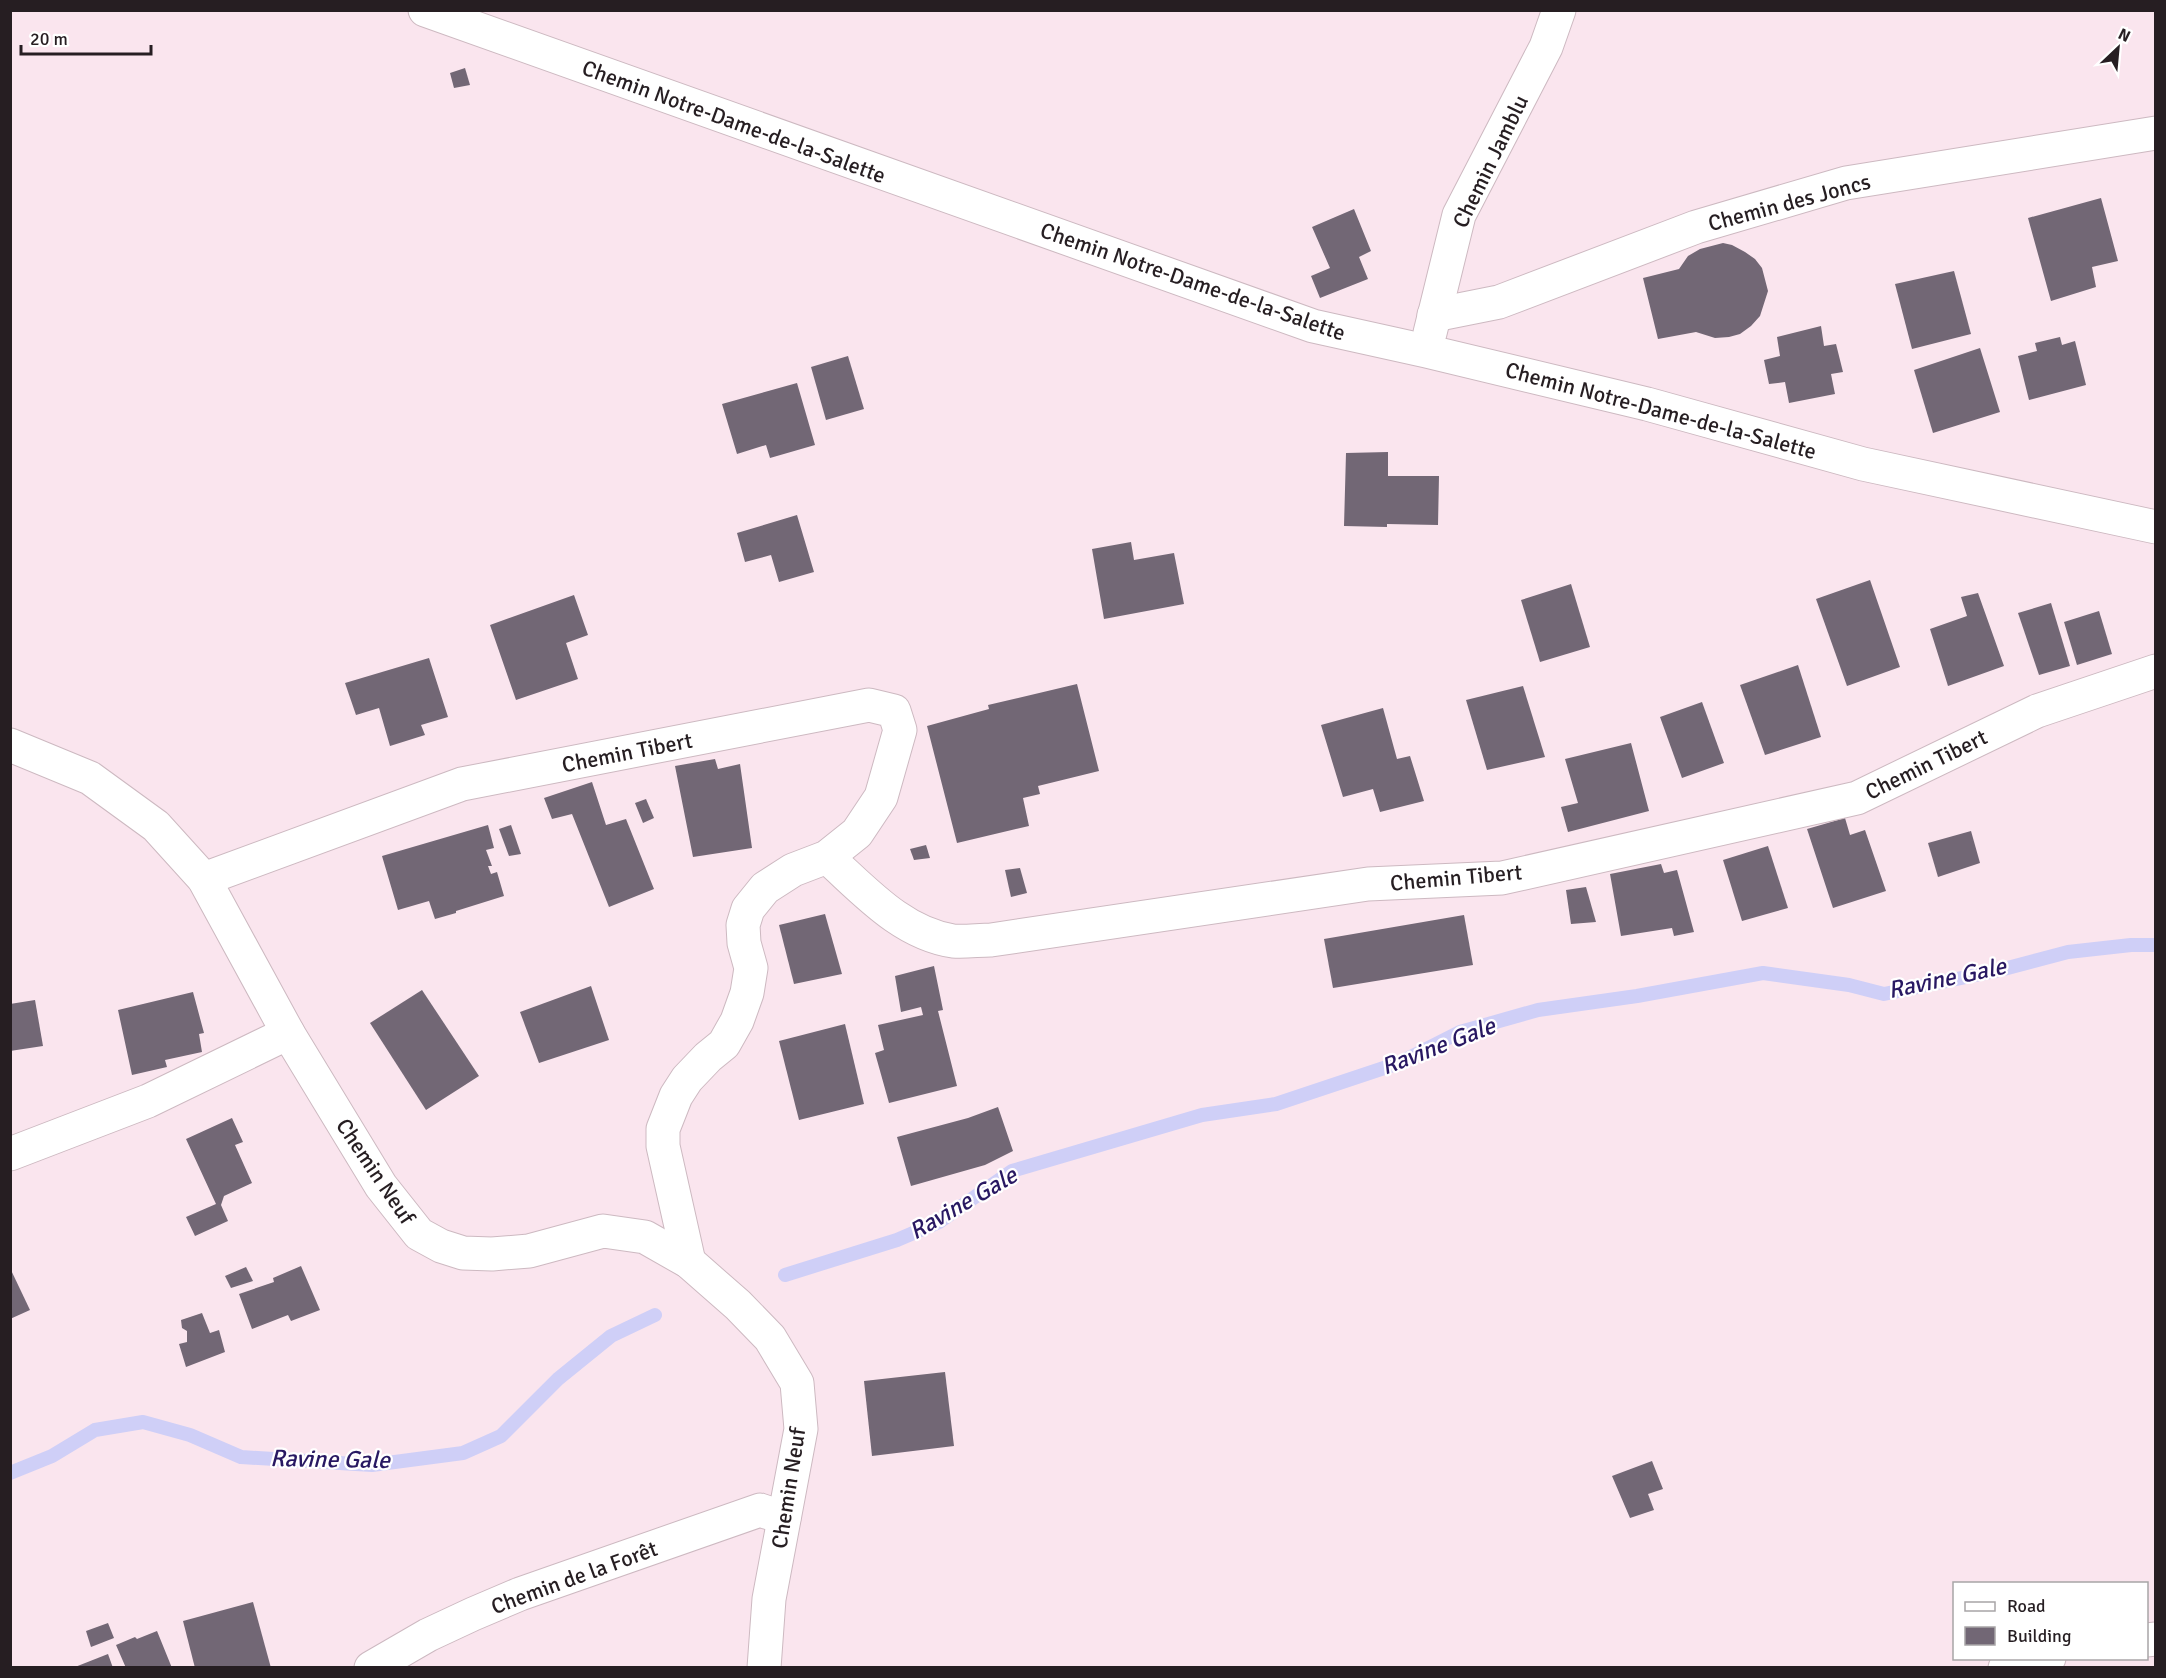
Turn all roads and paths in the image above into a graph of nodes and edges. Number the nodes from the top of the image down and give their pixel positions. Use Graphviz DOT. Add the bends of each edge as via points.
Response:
graph roads {
  1 [pos="425,10"];
  2 [pos="1559,10"];
  3 [pos="2156,133"];
  4 [pos="1434,315"];
  5 [pos="1426,351"];
  6 [pos="2156,527"];
  7 [pos="2156,671"];
  8 [pos="10,745"];
  9 [pos="827,856"];
  10 [pos="204,879"];
  11 [pos="288,1033"];
  12 [pos="10,1154"];
  13 [pos="688,1262"];
  14 [pos="784,1518"];
  15 [pos="2044,1660"];
  16 [pos="370,1668"];
  17 [pos="764,1668"];
  18 [pos="2005,1668"];
  1 -- 5 [label="street, Chemin Notre-Dame-de-la-Salette" via="1313,326"];
  2 -- 4 [label="street, Chemin Jamblu" via="1546,48 1459,215"];
  3 -- 4 [label="street, Chemin des Joncs" via="1846,183 1696,226 1499,302"];
  4 -- 5 [label="street, Chemin Jamblu"];
  5 -- 6 [label="street, Chemin Notre-Dame-de-la-Salette" via="1647,404 1863,464"];
  7 -- 9 [label="street, Chemin Tibert" via="2037,711 1857,798 1502,878 1368,884 991,939 954,941 925,933 895,918"];
  8 -- 10 [label="street, Chemin Neuf" via="90,778 156,825"];
  9 -- 10 [label="street, Chemin Tibert" via="857,833 881,797 900,730 894,711 869,705 462,784"];
  9 -- 13 [label="street, Chemin Tibert" via="793,870 765,888 748,909 743,925 751,969 737,1021 724,1044 687,1079 663,1129 663,1146"];
  10 -- 11 [label="street, Chemin Neuf"];
  11 -- 12 [label="street" via="148,1101"];
  11 -- 13 [label="street, Chemin Neuf" via="381,1186 419,1234 463,1253 492,1254 529,1251 603,1231 645,1236"];
  13 -- 14 [label="street, Chemin Neuf" via="770,1338 797,1383 801,1429"];
  14 -- 16 [label="street, Chemin de la Forêt" via="760,1510 520,1594 428,1635"];
  14 -- 17 [label="street, Chemin Neuf" via="769,1599"];
  15 -- 18 [label="street"];
}
